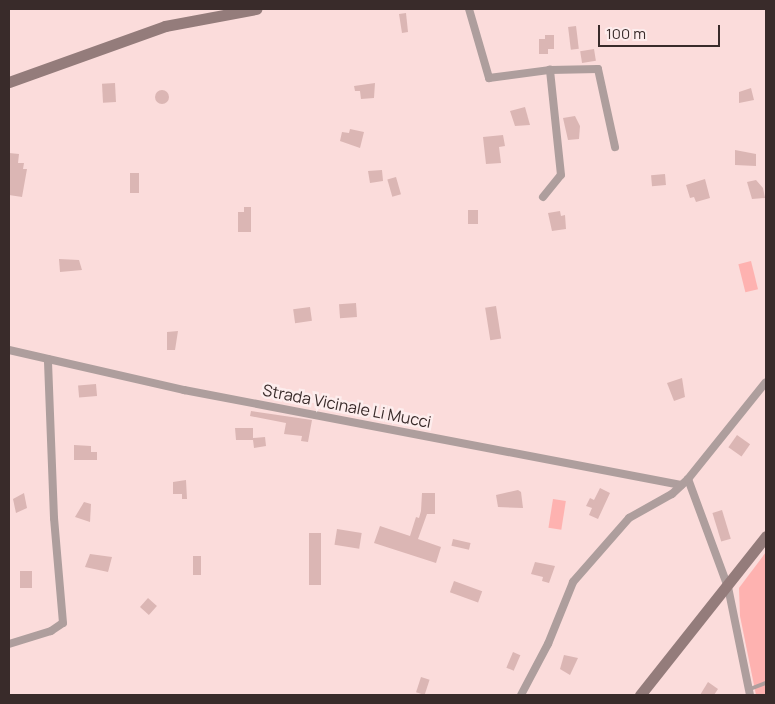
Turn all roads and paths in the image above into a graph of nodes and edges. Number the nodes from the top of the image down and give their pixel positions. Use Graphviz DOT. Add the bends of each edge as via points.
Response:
graph roads {
  1 [pos="256,9"];
  2 [pos="469,9"];
  3 [pos="550,70"];
  4 [pos="9,82"];
  5 [pos="615,147"];
  6 [pos="544,197"];
  7 [pos="9,350"];
  8 [pos="48,359"];
  9 [pos="766,382"];
  10 [pos="688,478"];
  11 [pos="681,485"];
  12 [pos="766,536"];
  13 [pos="728,587"];
  14 [pos="9,644"];
  15 [pos="766,683"];
  16 [pos="749,692"];
  17 [pos="521,695"];
  18 [pos="640,695"];
  1 -- 4 [label="street" via="165,26"];
  2 -- 3 [label="street" via="489,78"];
  3 -- 5 [label="street" via="598,69"];
  3 -- 6 [label="street" via="561,175"];
  7 -- 8 [label="street, Strada Vicinale Li Mucci"];
  8 -- 11 [label="street, Strada Vicinale Li Mucci" via="184,390"];
  8 -- 14 [label="street" via="54,518 63,623 51,632"];
  9 -- 10 [label="street"];
  10 -- 11 [label="street"];
  10 -- 13 [label="street"];
  11 -- 17 [label="street" via="629,518 573,582 548,644"];
  12 -- 13 [label="street"];
  13 -- 16 [label="street"];
  13 -- 18 [label="street"];
  15 -- 16 [label="lane"];
}
